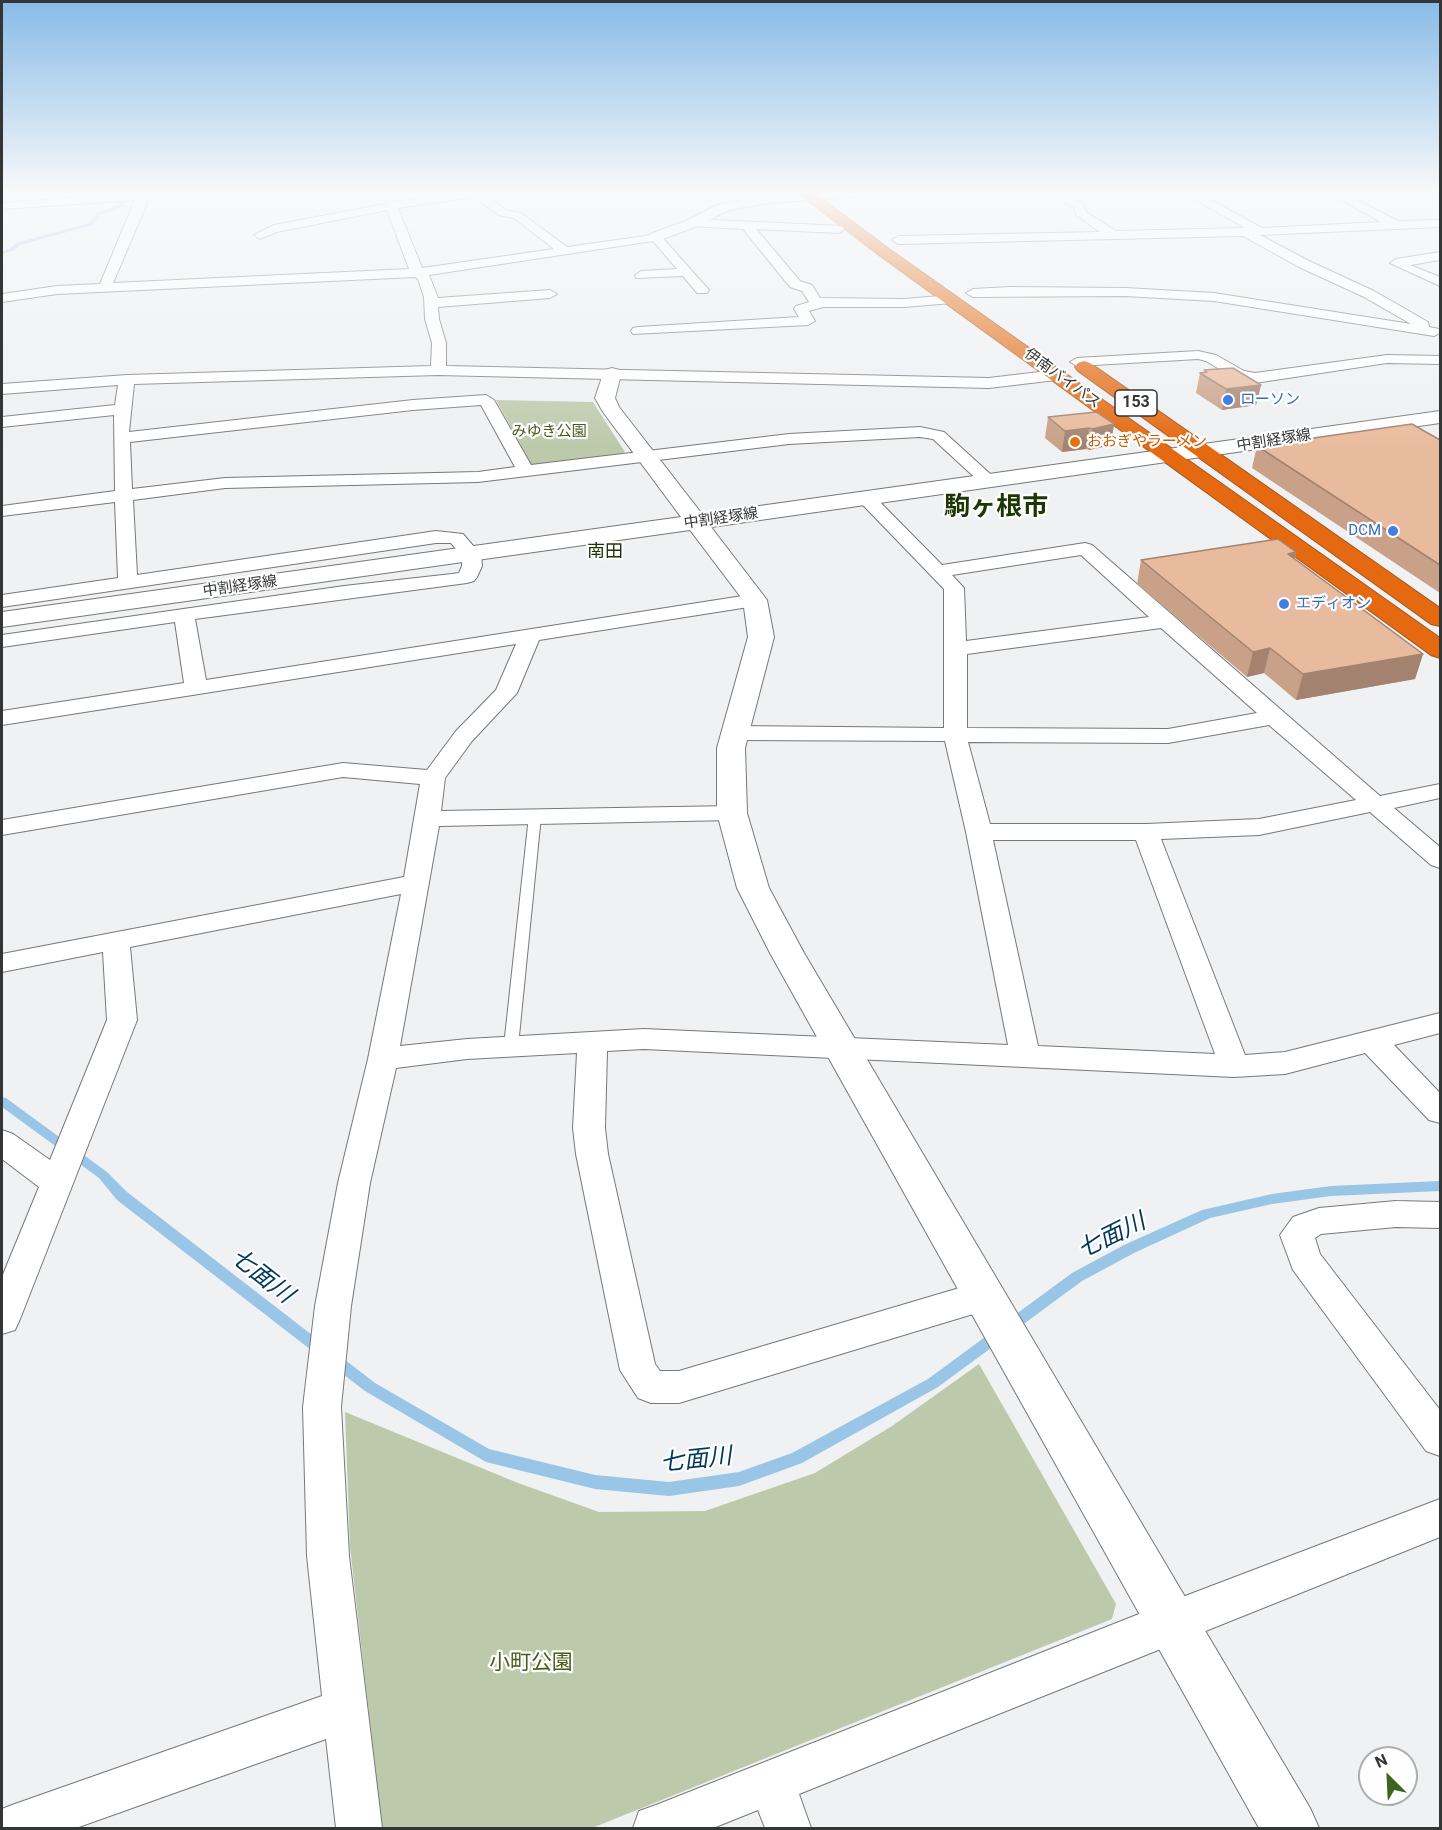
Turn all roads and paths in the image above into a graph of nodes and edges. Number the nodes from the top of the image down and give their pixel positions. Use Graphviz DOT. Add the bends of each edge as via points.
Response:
graph roads {
  1 [pos="110,275"];
  2 [pos="364,275"];
  3 [pos="421,275"];
  4 [pos="541,275"];
  5 [pos="690,275"];
  6 [pos="788,275"];
  7 [pos="918,275"];
  8 [pos="948,275"];
  9 [pos="1335,275"];
  10 [pos="1425,275"];
  11 [pos="1440,282"];
  12 [pos="105,287"];
  13 [pos="702,290"];
  14 [pos="973,293"];
  15 [pos="2,298"];
  16 [pos="952,299"];
  17 [pos="432,303"];
  18 [pos="822,303"];
  19 [pos="1002,312"];
  20 [pos="638,331"];
  21 [pos="1437,334"];
  22 [pos="1058,349"];
  23 [pos="1440,360"];
  24 [pos="1077,362"];
  25 [pos="438,370"];
  26 [pos="612,374"];
  27 [pos="1056,375"];
  28 [pos="127,380"];
  29 [pos="2,389"];
  30 [pos="122,409"];
  31 [pos="1440,417"];
  32 [pos="2,422"];
  33 [pos="1390,424"];
  34 [pos="1410,436"];
  35 [pos="121,438"];
  36 [pos="1205,452"];
  37 [pos="648,455"];
  38 [pos="1171,456"];
  39 [pos="526,471"];
  40 [pos="989,481"];
  41 [pos="122,496"];
  42 [pos="866,498"];
  43 [pos="2,511"];
  44 [pos="699,522"];
  45 [pos="471,555"];
  46 [pos="938,571"];
  47 [pos="128,583"];
  48 [pos="755,600"];
  49 [pos="2,601"];
  50 [pos="184,615"];
  51 [pos="1440,619"];
  52 [pos="2,620"];
  53 [pos="1166,621"];
  54 [pos="530,636"];
  55 [pos="2,641"];
  56 [pos="956,649"];
  57 [pos="1440,650"];
  58 [pos="196,688"];
  59 [pos="1274,717"];
  60 [pos="2,718"];
  61 [pos="735,733"];
  62 [pos="955,735"];
  63 [pos="433,778"];
  64 [pos="1440,791"];
  65 [pos="1377,805"];
  66 [pos="732,813"];
  67 [pos="535,816"];
  68 [pos="428,819"];
  69 [pos="2,827"];
  70 [pos="979,832"];
  71 [pos="1146,832"];
  72 [pos="1440,860"];
  73 [pos="415,883"];
  74 [pos="116,940"];
  75 [pos="2,963"];
  76 [pos="1440,1023"];
  77 [pos="1371,1040"];
  78 [pos="592,1042"];
  79 [pos="511,1046"];
  80 [pos="842,1049"];
  81 [pos="1025,1057"];
  82 [pos="383,1059"];
  83 [pos="1234,1066"];
  84 [pos="1440,1112"];
  85 [pos="2,1142"];
  86 [pos="58,1179"];
  87 [pos="1440,1215"];
  88 [pos="986,1302"];
  89 [pos="2,1319"];
  90 [pos="1440,1439"];
  91 [pos="1440,1518"];
  92 [pos="1172,1622"];
  93 [pos="345,1710"];
  94 [pos="772,1782"];
  95 [pos="12,1828"];
  96 [pos="359,1828"];
  97 [pos="656,1828"];
  98 [pos="788,1828"];
  99 [pos="1290,1828"];
  1 -- 12 [label="street"];
  2 -- 12 [label="street"];
  3 -- 17 [label="street"];
  4 -- 17 [label="street" via="553,298"];
  5 -- 13 [label="street"];
  6 -- 18 [label="street"];
  7 -- 16 [label="highway, 伊南バイパス / 153"];
  8 -- 14 [label="highway"];
  9 -- 21 [label="street"];
  10 -- 11 [label="street"];
  12 -- 15 [label="street"];
  14 -- 19 [label="highway"];
  14 -- 21 [label="street" via="1125,292 1214,297"];
  16 -- 18 [label="street"];
  16 -- 27 [label="highway, 伊南バイパス / 153"];
  17 -- 25 [label="street" via="439,343"];
  18 -- 20 [label="street" via="801,309 808,321"];
  22 -- 24 [label="highway, 伊南バイパス / 153"];
  23 -- 24 [label="street" via="1386,359 1256,378 1239,375 1211,358 1198,355"];
  24 -- 36 [label="highway, 伊南バイパス / 153"];
  25 -- 26 [label="street"];
  25 -- 28 [label="street"];
  26 -- 27 [label="street" via="989,383"];
  26 -- 37 [label="street" via="605,398"];
  27 -- 38 [label="highway, 伊南バイパス / 153"];
  28 -- 29 [label="street"];
  28 -- 30 [label="street"];
  30 -- 32 [label="street"];
  30 -- 35 [label="street"];
  31 -- 33 [label="street, 中割経塚線"];
  33 -- 34 [label="street"];
  33 -- 36 [label="street, 中割経塚線"];
  35 -- 39 [label="street" via="486,400"];
  35 -- 41 [label="street"];
  36 -- 38 [label="street, 中割経塚線"];
  36 -- 51 [label="highway, 伊南バイパス / 153"];
  37 -- 39 [label="street"];
  37 -- 40 [label="street" via="789,439 920,432 938,435"];
  37 -- 44 [label="street"];
  38 -- 40 [label="street, 中割経塚線"];
  38 -- 57 [label="highway, 伊南バイパス / 153"];
  39 -- 41 [label="street" via="478,477 225,483"];
  40 -- 42 [label="street, 中割経塚線"];
  41 -- 43 [label="street"];
  41 -- 47 [label="street"];
  42 -- 44 [label="street, 中割経塚線"];
  42 -- 46 [label="street"];
  44 -- 45 [label="street, 中割経塚線"];
  44 -- 48 [label="street"];
  45 -- 47 [label="street" via="456,538 436,537"];
  45 -- 50 [label="street" via="467,577"];
  45 -- 52 [label="street, 中割経塚線"];
  46 -- 53 [label="street" via="1085,549"];
  46 -- 56 [label="street" via="954,588"];
  47 -- 49 [label="street"];
  48 -- 54 [label="street"];
  48 -- 61 [label="street" via="762,637"];
  50 -- 55 [label="street"];
  50 -- 58 [label="street"];
  53 -- 56 [label="street"];
  53 -- 59 [label="street"];
  54 -- 58 [label="street"];
  54 -- 63 [label="street" via="506,693 464,736"];
  56 -- 62 [label="street"];
  58 -- 60 [label="street"];
  59 -- 62 [label="street" via="1168,736"];
  59 -- 65 [label="street"];
  61 -- 62 [label="street"];
  61 -- 66 [label="street" via="731,748"];
  62 -- 70 [label="street"];
  63 -- 68 [label="street"];
  63 -- 69 [label="street" via="343,770"];
  64 -- 65 [label="street"];
  65 -- 71 [label="street" via="1259,827"];
  65 -- 72 [label="street"];
  66 -- 67 [label="street"];
  66 -- 80 [label="street" via="753,888"];
  67 -- 68 [label="street"];
  67 -- 79 [label="lane"];
  68 -- 73 [label="street"];
  70 -- 71 [label="street"];
  70 -- 81 [label="street"];
  71 -- 83 [label="street"];
  73 -- 74 [label="street"];
  73 -- 82 [label="street"];
  74 -- 75 [label="street"];
  74 -- 86 [label="street" via="122,1020"];
  76 -- 77 [label="street"];
  77 -- 83 [label="street" via="1285,1063"];
  77 -- 84 [label="street"];
  78 -- 79 [label="street"];
  78 -- 80 [label="street" via="667,1039"];
  78 -- 88 [label="street" via="592,1154 638,1370 651,1387 679,1387"];
  79 -- 82 [label="street"];
  80 -- 81 [label="street"];
  80 -- 88 [label="street"];
  81 -- 83 [label="street"];
  82 -- 93 [label="street" via="354,1183 331,1320 322,1407 327,1556"];
  85 -- 86 [label="street"];
  86 -- 89 [label="street"];
  87 -- 90 [label="street" via="1396,1214 1319,1221 1305,1226 1297,1235 1305,1260"];
  88 -- 92 [label="street"];
  91 -- 92 [label="street"];
  92 -- 94 [label="street"];
  92 -- 99 [label="street"];
  93 -- 95 [label="street"];
  93 -- 96 [label="street"];
  94 -- 97 [label="street"];
  94 -- 98 [label="street"];
}
